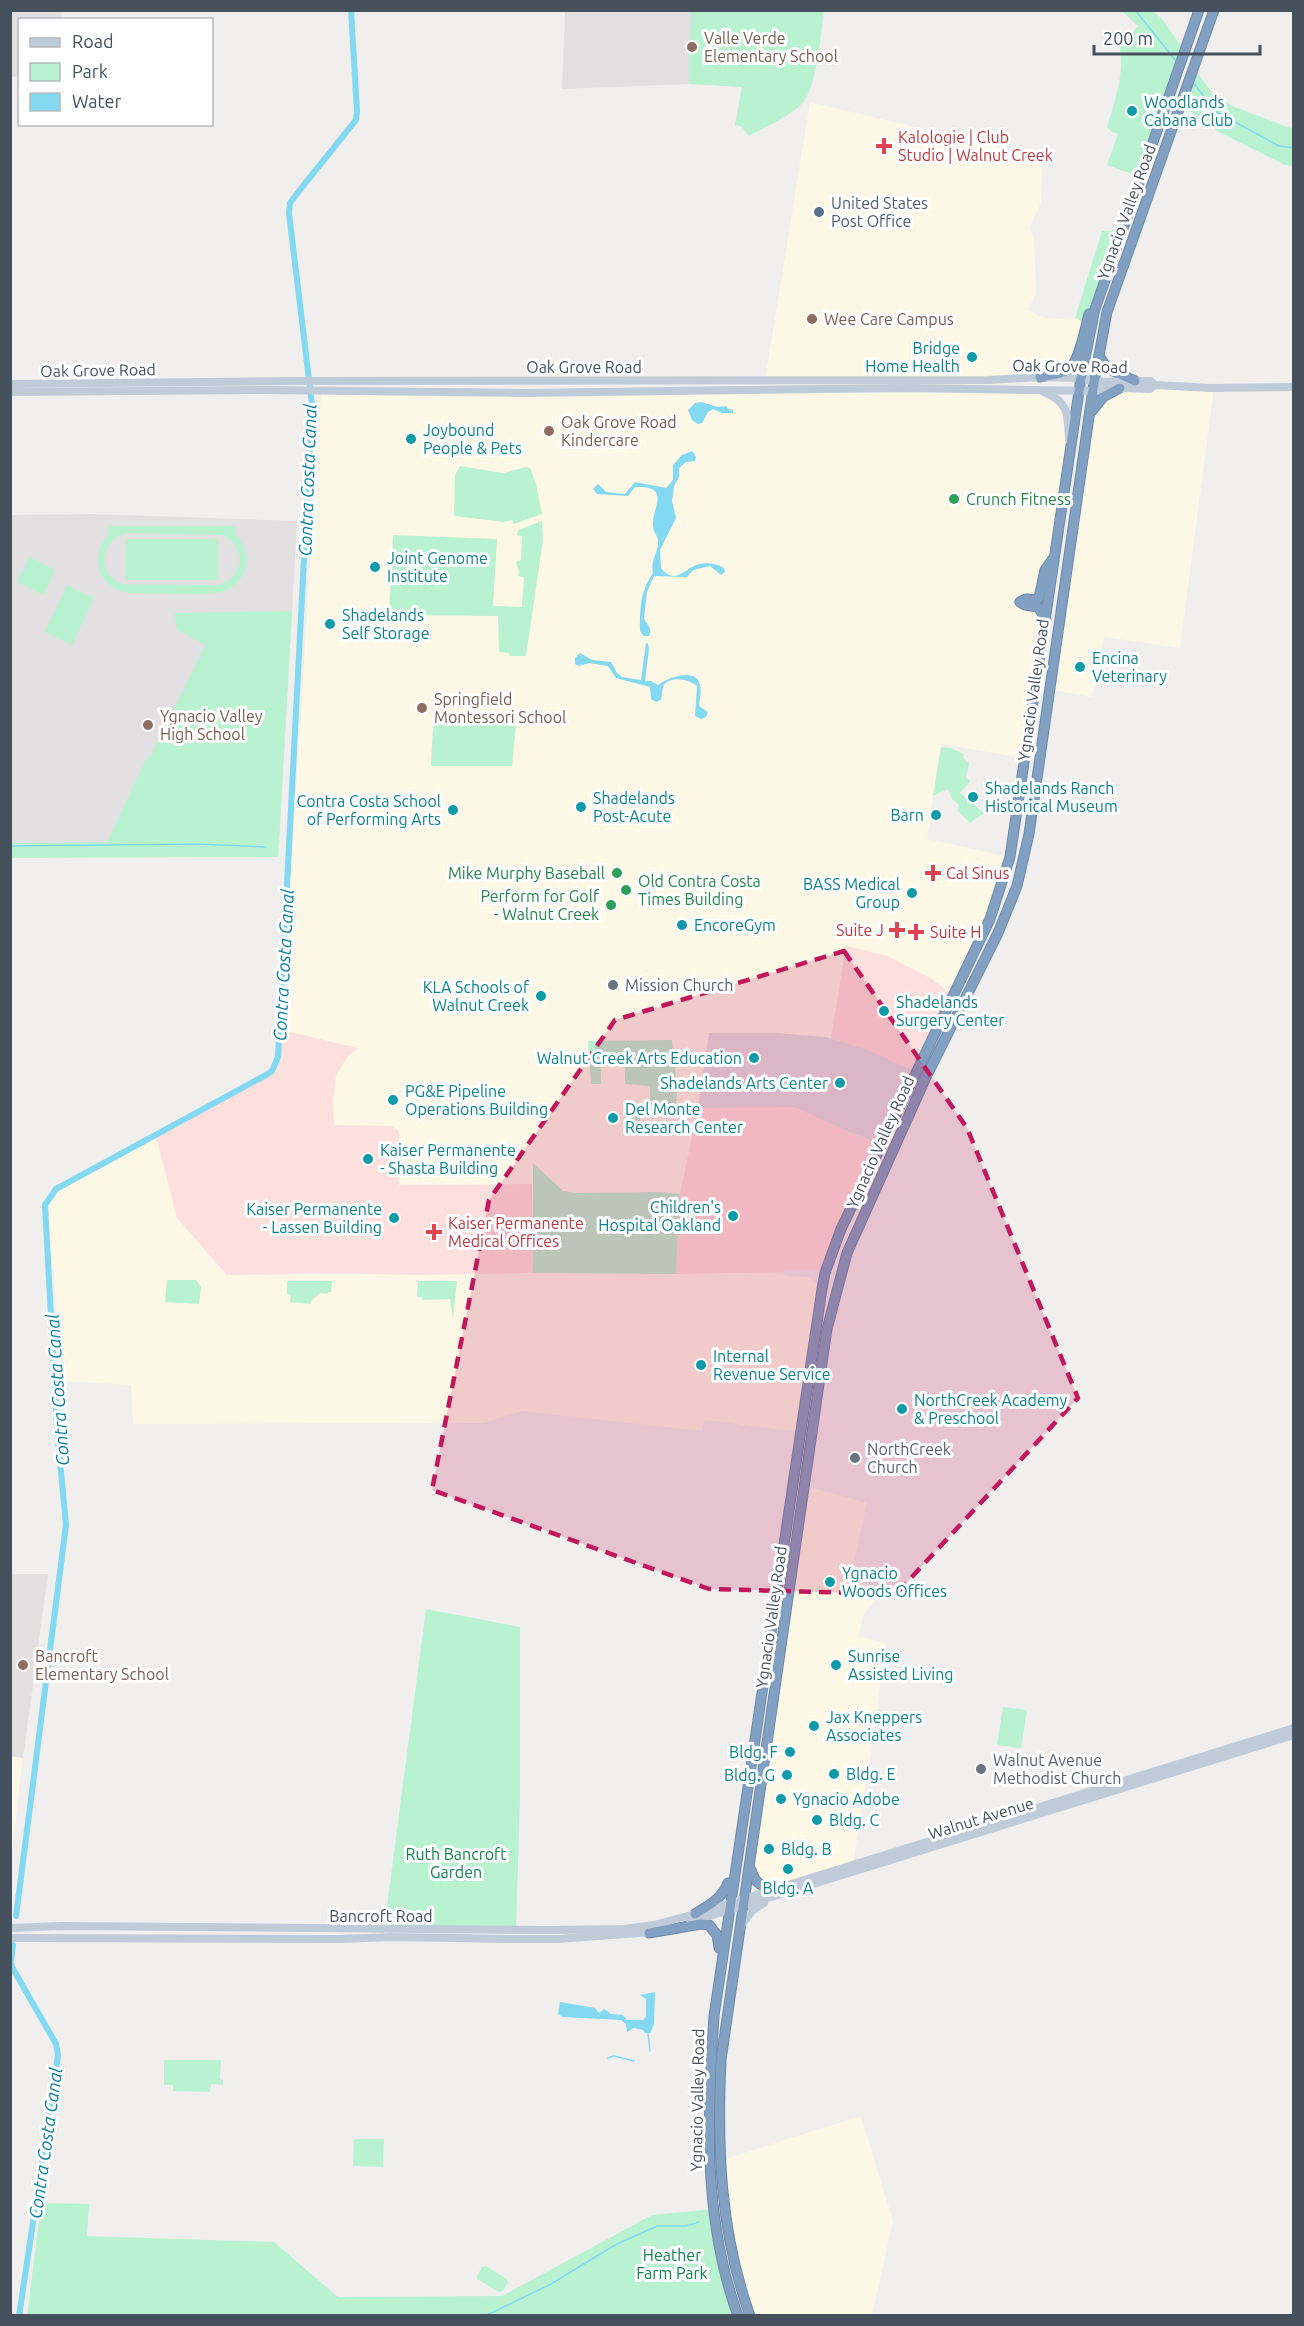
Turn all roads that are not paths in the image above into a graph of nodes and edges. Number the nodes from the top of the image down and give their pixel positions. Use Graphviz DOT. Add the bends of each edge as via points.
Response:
graph roads {
  1 [pos="1198,10"];
  2 [pos="1214,10"];
  3 [pos="1100,294"];
  4 [pos="1099,356"];
  5 [pos="1040,377"];
  6 [pos="1082,378"];
  7 [pos="356,381"];
  8 [pos="1134,381"];
  9 [pos="10,384"];
  10 [pos="1155,385"];
  11 [pos="1094,386"];
  12 [pos="1293,387"];
  13 [pos="1120,388"];
  14 [pos="1036,390"];
  15 [pos="1080,390"];
  16 [pos="325,391"];
  17 [pos="10,392"];
  18 [pos="1089,415"];
  19 [pos="1070,452"];
  20 [pos="1055,557"];
  21 [pos="1046,619"];
  22 [pos="1293,1728"];
  23 [pos="1293,1735"];
  24 [pos="737,1852"];
  25 [pos="751,1868"];
  26 [pos="771,1894"];
  27 [pos="746,1902"];
  28 [pos="729,1907"];
  29 [pos="695,1914"];
  30 [pos="742,1924"];
  31 [pos="62,1926"];
  32 [pos="10,1928"];
  33 [pos="649,1932"];
  34 [pos="44,1937"];
  35 [pos="10,1938"];
  36 [pos="718,1980"];
  37 [pos="718,2235"];
  38 [pos="736,2266"];
  39 [pos="738,2316"];
  40 [pos="750,2316"];
  1 -- 3 [label="highway, Ygnacio Valley Road"];
  2 -- 4 [label="highway, Ygnacio Valley Road" via="1107,312"];
  3 -- 5 [label="highway" via="1092,304 1076,360 1069,369"];
  3 -- 6 [label="highway, Ygnacio Valley Road"];
  4 -- 8 [label="highway" via="1105,367"];
  4 -- 11 [label="highway, Ygnacio Valley Road"];
  5 -- 6 [label="main road, Oak Grove Road"];
  5 -- 7 [label="main road, Oak Grove Road"];
  6 -- 11 [label="main road, Oak Grove Road"];
  6 -- 15 [label="highway, Ygnacio Valley Road"];
  7 -- 9 [label="main road, Oak Grove Road"];
  7 -- 16 [label="main road" via="350,387 327,387"];
  8 -- 10 [label="main road, Oak Grove Road" via="1151,381"];
  8 -- 11 [label="main road, Oak Grove Road"];
  10 -- 12 [label="main road, Oak Grove Road"];
  10 -- 13 [label="main road, Oak Grove Road" via="1150,389"];
  11 -- 13 [label="main road, Oak Grove Road"];
  11 -- 15 [label="main road, Oak Grove Road"];
  11 -- 18 [label="highway, Ygnacio Valley Road"];
  13 -- 18 [label="highway" via="1103,397"];
  14 -- 15 [label="main road, Oak Grove Road"];
  14 -- 16 [label="main road, Oak Grove Road"];
  14 -- 19 [label="main road" via="1052,395 1066,408"];
  15 -- 19 [label="highway, Ygnacio Valley Road"];
  16 -- 17 [label="main road, Oak Grove Road"];
  18 -- 25 [label="highway, Ygnacio Valley Road" via="1029,834 1017,886 873,1193 847,1253 832,1304"];
  19 -- 20 [label="highway, Ygnacio Valley Road"];
  20 -- 21 [label="highway, Ygnacio Valley Road"];
  20 -- 21 [label="highway" via="1045,570 1040,598 1020,602 1038,608"];
  21 -- 24 [label="highway, Ygnacio Valley Road" via="1010,857 1001,888 990,919 841,1229 825,1273"];
  22 -- 26 [label="main road, Walnut Avenue"];
  23 -- 26 [label="main road, Walnut Avenue"];
  24 -- 28 [label="highway, Ygnacio Valley Road"];
  24 -- 29 [label="highway" via="725,1893"];
  25 -- 26 [label="highway" via="753,1878"];
  25 -- 27 [label="highway, Ygnacio Valley Road"];
  26 -- 27 [label="main road, Walnut Avenue"];
  26 -- 30 [label="main road"];
  27 -- 28 [label="main road, Bancroft Road"];
  27 -- 30 [label="highway, Ygnacio Valley Road"];
  28 -- 29 [label="main road, Bancroft Road"];
  28 -- 33 [label="main road, Bancroft Road"];
  28 -- 36 [label="highway, Ygnacio Valley Road"];
  29 -- 31 [label="main road, Bancroft Road" via="624,1929"];
  30 -- 38 [label="highway, Ygnacio Valley Road" via="724,2035 719,2114 719,2161"];
  31 -- 32 [label="main road, Bancroft Road"];
  31 -- 34 [label="main road" via="60,1932"];
  33 -- 34 [label="main road, Bancroft Road" via="557,1939"];
  33 -- 36 [label="highway" via="709,1925 719,1941"];
  34 -- 35 [label="main road, Bancroft Road"];
  36 -- 37 [label="highway, Ygnacio Valley Road" via="709,2091 709,2145"];
  37 -- 38 [label="highway" via="728,2265"];
  37 -- 39 [label="highway, Ygnacio Valley Road"];
  38 -- 40 [label="highway, Ygnacio Valley Road"];
}
